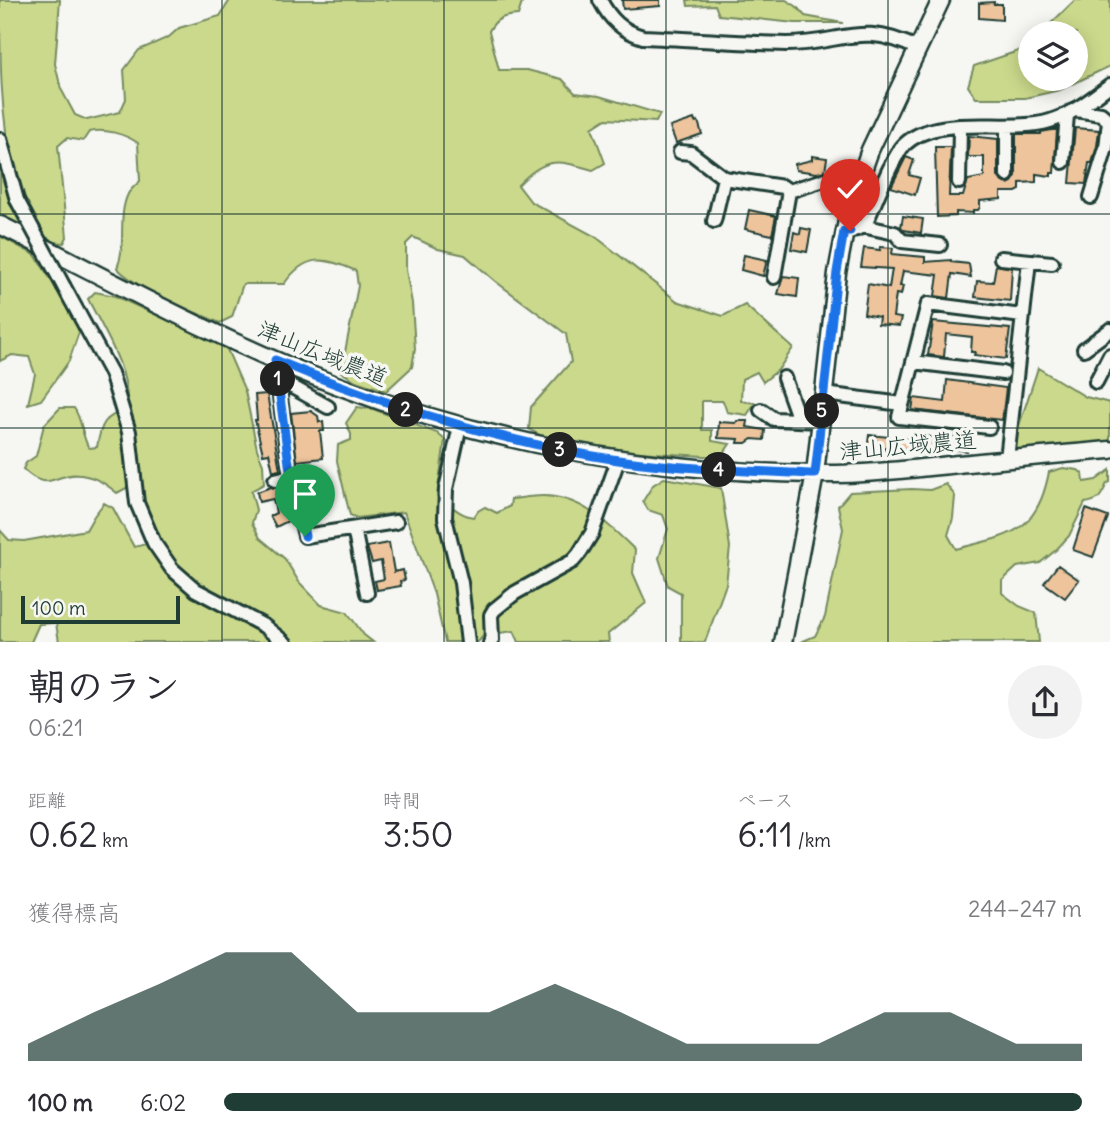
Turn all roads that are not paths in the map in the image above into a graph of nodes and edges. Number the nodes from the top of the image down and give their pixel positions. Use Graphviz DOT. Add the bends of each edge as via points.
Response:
graph roads {
  1 [pos="600,0"];
  2 [pos="942,0"];
  3 [pos="918,49"];
  4 [pos="1110,85"];
  5 [pos="1071,112"];
  6 [pos="1107,117"];
  7 [pos="1007,125"];
  8 [pos="960,127"];
  9 [pos="0,139"];
  10 [pos="680,152"];
  11 [pos="1062,162"];
  12 [pos="1007,174"];
  13 [pos="1104,176"];
  14 [pos="724,178"];
  15 [pos="959,182"];
  16 [pos="856,184"];
  17 [pos="789,191"];
  18 [pos="1091,197"];
  19 [pos="715,221"];
  20 [pos="0,225"];
  21 [pos="862,226"];
  22 [pos="844,231"];
  23 [pos="940,245"];
  24 [pos="1001,258"];
  25 [pos="1029,261"];
  26 [pos="1052,264"];
  27 [pos="774,277"];
  28 [pos="1022,316"];
  29 [pos="1110,330"];
  30 [pos="1084,349"];
  31 [pos="1110,355"];
  32 [pos="275,360"];
  33 [pos="913,362"];
  34 [pos="1003,373"];
  35 [pos="784,378"];
  36 [pos="278,379"];
  37 [pos="1096,382"];
  38 [pos="824,394"];
  39 [pos="902,404"];
  40 [pos="328,407"];
  41 [pos="761,410"];
  42 [pos="799,420"];
  43 [pos="821,421"];
  44 [pos="460,426"];
  45 [pos="989,427"];
  46 [pos="1110,450"];
  47 [pos="1007,459"];
  48 [pos="618,460"];
  49 [pos="815,474"];
  50 [pos="292,476"];
  51 [pos="275,480"];
  52 [pos="396,522"];
  53 [pos="354,530"];
  54 [pos="367,593"];
  55 [pos="285,642"];
  56 [pos="468,642"];
  57 [pos="490,642"];
  58 [pos="783,642"];
  1 -- 3 [label="street" via="617,24 643,37 789,44 874,34"];
  2 -- 3 [label="street"];
  3 -- 16 [label="street"];
  4 -- 5 [label="street"];
  5 -- 6 [label="street"];
  5 -- 7 [label="street" via="1048,122"];
  5 -- 11 [label="street"];
  6 -- 13 [label="street"];
  7 -- 8 [label="street"];
  7 -- 12 [label="street"];
  8 -- 15 [label="street"];
  8 -- 21 [label="street" via="923,132 900,149"];
  9 -- 55 [label="street, bridge" via="17,200 111,373 129,432 137,503 154,543 172,569 196,590"];
  10 -- 14 [label="street" via="691,153"];
  13 -- 18 [label="street"];
  14 -- 17 [label="street"];
  14 -- 19 [label="street"];
  16 -- 17 [label="street" via="824,180"];
  16 -- 22 [label="street"];
  17 -- 27 [label="street"];
  20 -- 32 [label="street, 津山広域農道"];
  21 -- 22 [label="street"];
  21 -- 23 [label="street" via="895,233 902,241"];
  22 -- 38 [label="street"];
  24 -- 25 [label="street"];
  25 -- 26 [label="street"];
  25 -- 28 [label="street"];
  28 -- 33 [label="street" via="928,304"];
  28 -- 47 [label="street"];
  29 -- 30 [label="street"];
  31 -- 37 [label="street"];
  32 -- 36 [label="street"];
  32 -- 44 [label="street, 津山広域農道"];
  33 -- 34 [label="street"];
  33 -- 39 [label="street"];
  35 -- 42 [label="street"];
  36 -- 40 [label="street"];
  36 -- 50 [label="street"];
  38 -- 39 [label="street"];
  38 -- 43 [label="street"];
  39 -- 45 [label="street" via="899,417"];
  41 -- 42 [label="street" via="774,419"];
  42 -- 43 [label="street"];
  43 -- 49 [label="street"];
  44 -- 48 [label="street, 津山広域農道"];
  44 -- 56 [label="street" via="446,489 445,518 461,583"];
  46 -- 47 [label="street, 津山広域農道"];
  47 -- 49 [label="street, 津山広域農道"];
  48 -- 49 [label="street, 津山広域農道"];
  48 -- 57 [label="street" via="584,547 573,561 494,610"];
  49 -- 58 [label="street"];
  50 -- 51 [label="street"];
  50 -- 53 [label="street" via="305,536"];
  52 -- 53 [label="street"];
  53 -- 54 [label="street"];
}
